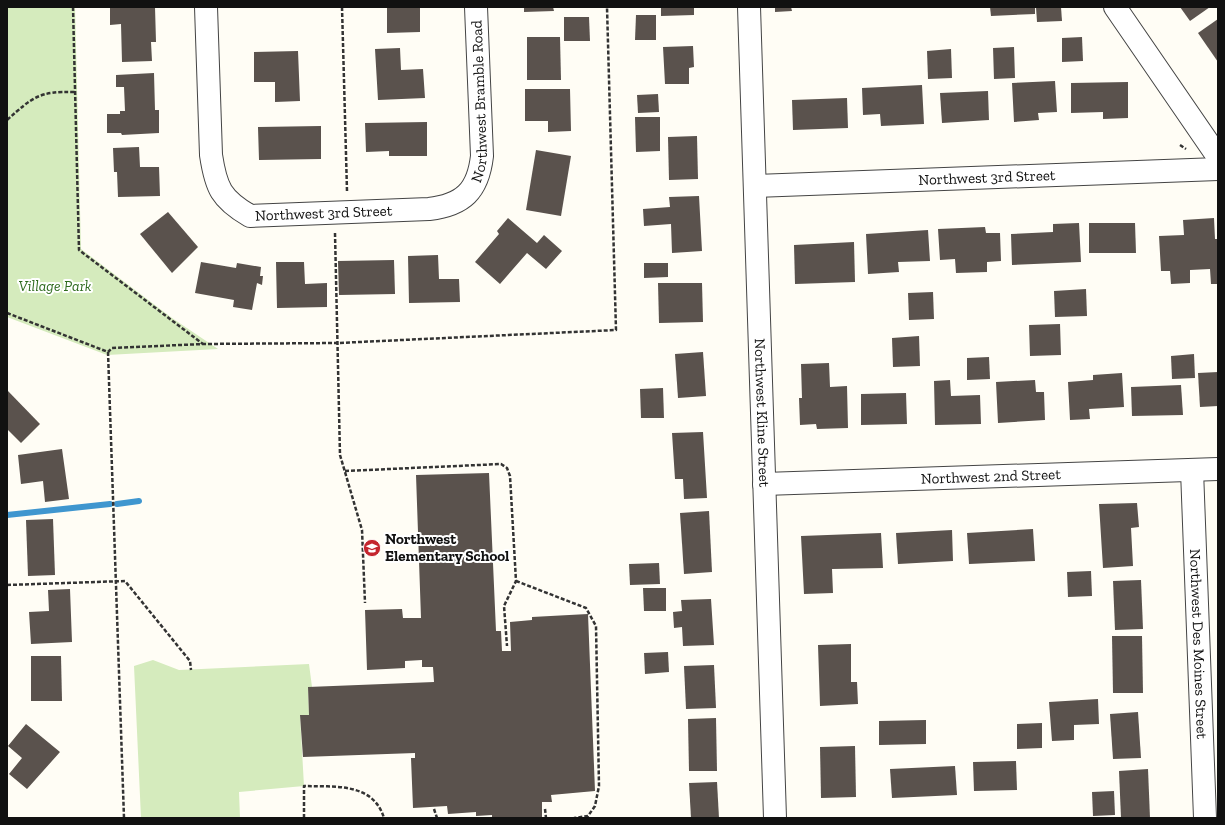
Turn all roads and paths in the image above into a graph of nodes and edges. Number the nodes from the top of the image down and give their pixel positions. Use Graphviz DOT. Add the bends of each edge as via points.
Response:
graph roads {
  1 [pos="73,7"];
  2 [pos="206,7"];
  3 [pos="342,7"];
  4 [pos="476,7"];
  5 [pos="606,7"];
  6 [pos="749,7"];
  7 [pos="1115,7"];
  8 [pos="75,92"];
  9 [pos="7,120"];
  10 [pos="1218,158"];
  11 [pos="1218,169"];
  12 [pos="755,186"];
  13 [pos="469,192"];
  14 [pos="341,212"];
  15 [pos="7,313"];
  16 [pos="338,342"];
  17 [pos="203,344"];
  18 [pos="108,352"];
  19 [pos="1218,469"];
  20 [pos="1192,470"];
  21 [pos="345,471"];
  22 [pos="764,484"];
  23 [pos="516,581"];
  24 [pos="116,582"];
  25 [pos="7,585"];
  26 [pos="366,603"];
  27 [pos="507,646"];
  28 [pos="191,670"];
  29 [pos="434,809"];
  30 [pos="544,809"];
  31 [pos="124,818"];
  32 [pos="304,818"];
  33 [pos="384,818"];
  34 [pos="437,818"];
  35 [pos="546,818"];
  36 [pos="574,818"];
  37 [pos="775,818"];
  38 [pos="1205,818"];
  1 -- 8 [label="path"];
  2 -- 14 [label="street, Northwest 3rd Street" via="211,155 214,178 222,194 233,206 250,216"];
  3 -- 14 [label="path"];
  4 -- 13 [label="street, Northwest Bramble Road" via="482,156 479,177"];
  5 -- 16 [label="path" via="616,330"];
  6 -- 12 [label="street, Northwest Kline Street"];
  7 -- 10 [label="street"];
  8 -- 9 [label="path" via="40,95 30,99"];
  8 -- 17 [label="path" via="79,250"];
  11 -- 12 [label="street, Northwest 3rd Street"];
  12 -- 22 [label="street, Northwest Kline Street"];
  13 -- 14 [label="street, Northwest 3rd Street" via="456,202 441,208"];
  14 -- 16 [label="path"];
  15 -- 18 [label="path"];
  16 -- 17 [label="path"];
  16 -- 21 [label="path" via="340,455"];
  17 -- 18 [label="path" via="112,348"];
  18 -- 24 [label="path"];
  19 -- 20 [label="street, Northwest 2nd Street"];
  20 -- 22 [label="street, Northwest 2nd Street"];
  20 -- 38 [label="street, Northwest Des Moines Street"];
  21 -- 23 [label="path" via="501,464 507,468 510,476"];
  21 -- 26 [label="path" via="362,530"];
  22 -- 37 [label="street, Northwest Kline Street"];
  23 -- 27 [label="path" via="504,606"];
  23 -- 36 [label="path" via="586,608 596,626 599,786 595,806 588,816"];
  24 -- 25 [label="path"];
  24 -- 28 [label="path" via="125,581 190,661"];
  24 -- 31 [label="path"];
  29 -- 34 [label="path"];
  30 -- 35 [label="path"];
  32 -- 33 [label="path" via="304,786 348,787 362,791 376,802"];
}
